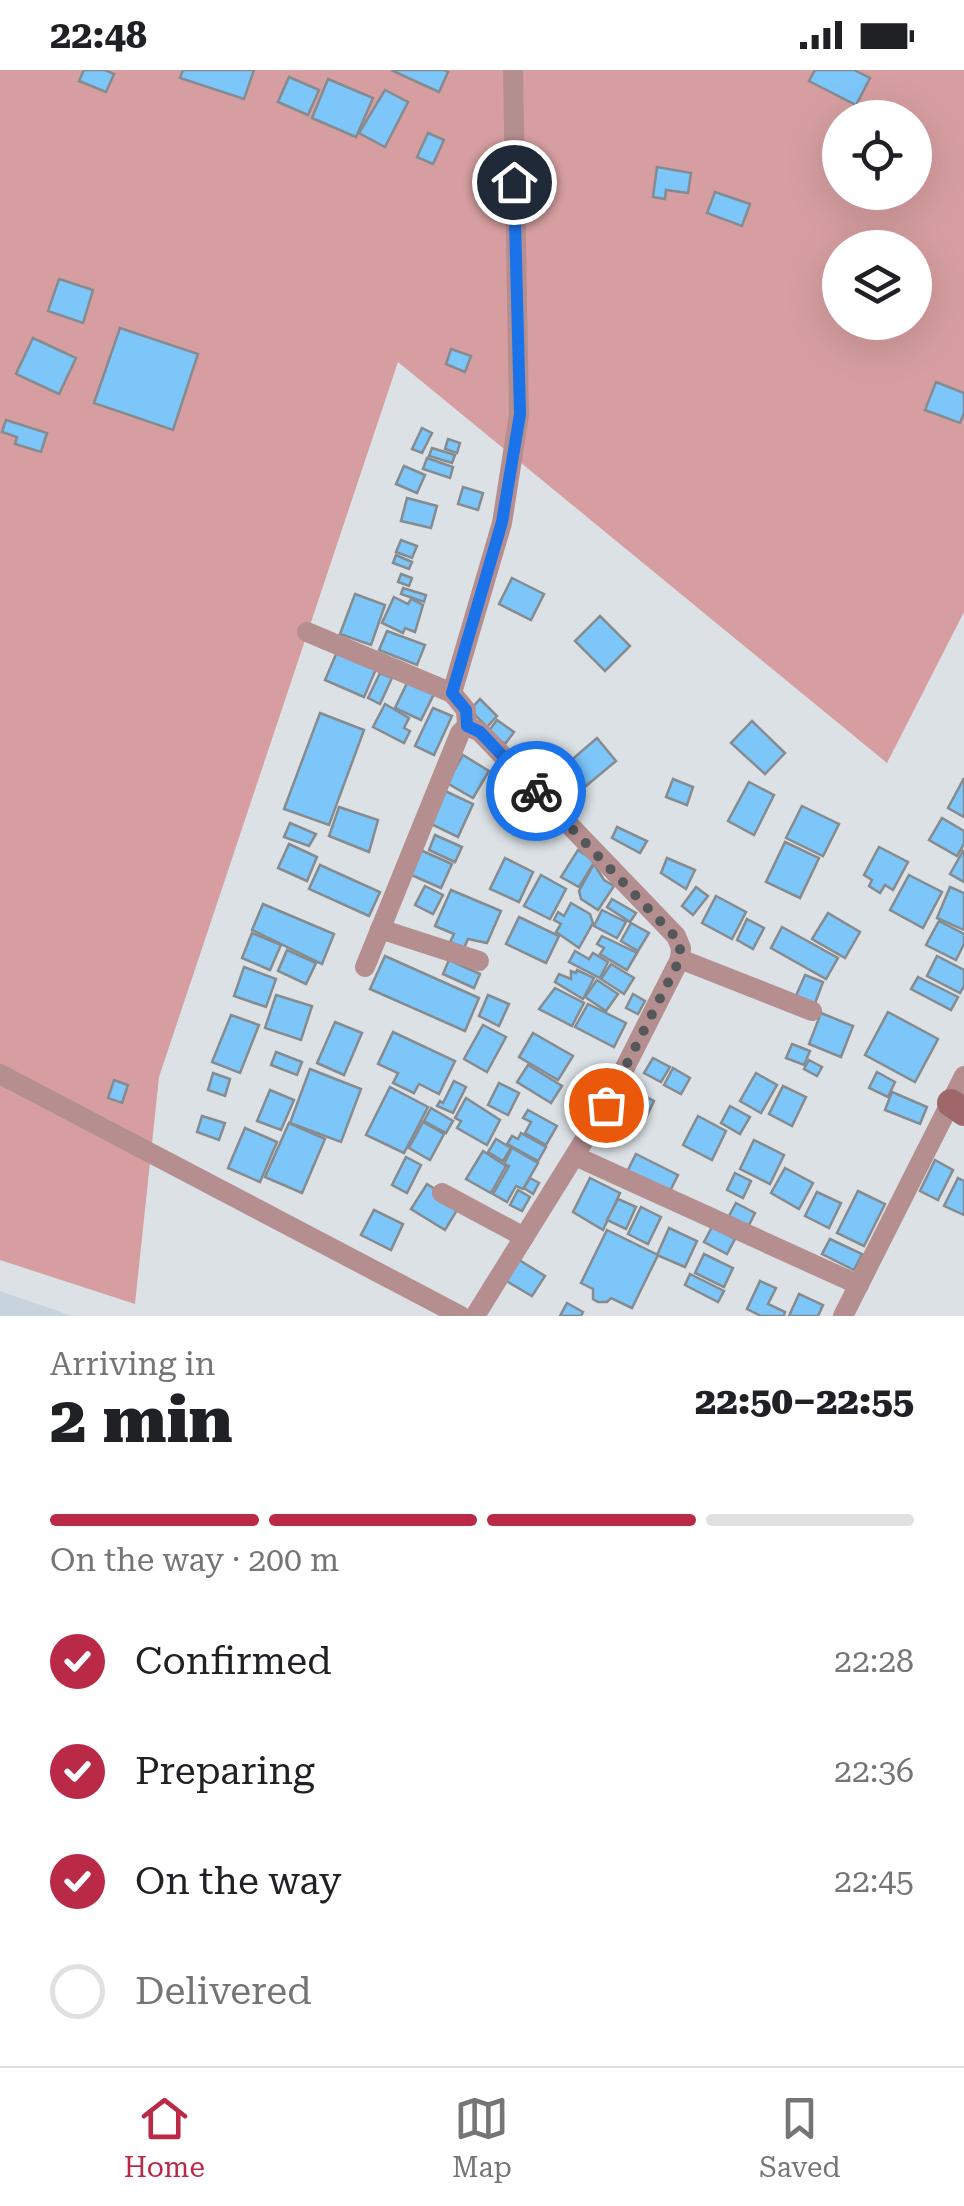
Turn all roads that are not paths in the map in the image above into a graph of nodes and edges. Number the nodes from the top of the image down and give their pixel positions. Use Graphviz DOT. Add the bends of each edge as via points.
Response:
graph roads {
  1 [pos="513,70"];
  2 [pos="307,632"];
  3 [pos="452,693"];
  4 [pos="467,726"];
  5 [pos="380,928"];
  6 [pos="680,959"];
  7 [pos="478,961"];
  8 [pos="365,967"];
  9 [pos="812,1011"];
  10 [pos="0,1074"];
  11 [pos="964,1076"];
  12 [pos="957,1108"];
  13 [pos="575,1156"];
  14 [pos="442,1193"];
  15 [pos="524,1238"];
  16 [pos="858,1285"];
  17 [pos="462,1316"];
  18 [pos="475,1316"];
  19 [pos="843,1316"];
  1 -- 3 [label="street" via="520,414 502,522"];
  2 -- 3 [label="street"];
  3 -- 4 [label="street" via="466,710"];
  4 -- 5 [label="street"];
  4 -- 6 [label="street" via="676,936"];
  5 -- 7 [label="street"];
  5 -- 8 [label="street"];
  6 -- 9 [label="street"];
  6 -- 13 [label="street"];
  10 -- 17 [label="street"];
  11 -- 12 [label="street"];
  12 -- 16 [label="street"];
  13 -- 15 [label="street"];
  13 -- 16 [label="street"];
  14 -- 15 [label="street"];
  15 -- 18 [label="street"];
  16 -- 19 [label="street"];
}
